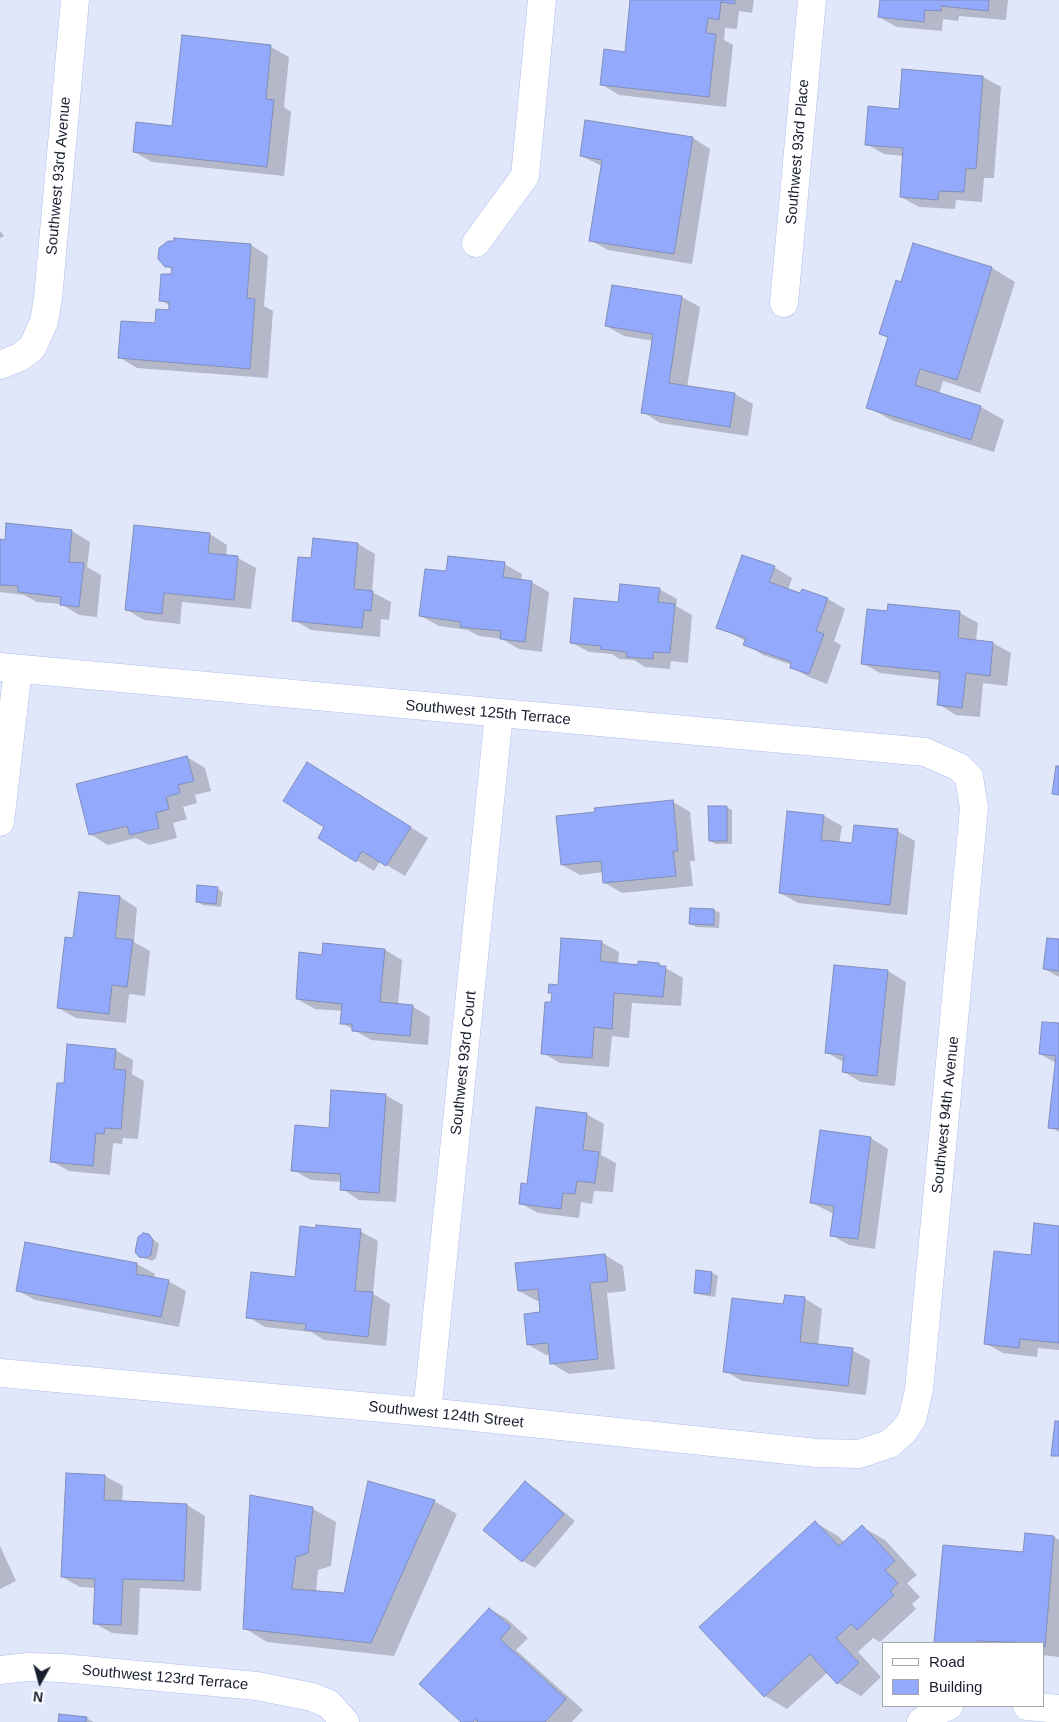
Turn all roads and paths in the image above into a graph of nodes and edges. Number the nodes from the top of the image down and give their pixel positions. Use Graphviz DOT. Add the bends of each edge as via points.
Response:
graph roads {
  1 [pos="75,0"];
  2 [pos="542,0"];
  3 [pos="812,0"];
  4 [pos="476,243"];
  5 [pos="784,303"];
  6 [pos="0,365"];
  7 [pos="9,668"];
  8 [pos="500,714"];
  9 [pos="969,777"];
  10 [pos="0,822"];
  11 [pos="0,1373"];
  12 [pos="427,1412"];
  13 [pos="889,1444"];
  14 [pos="0,1670"];
  15 [pos="946,1707"];
  16 [pos="1038,1707"];
  17 [pos="1059,1709"];
  18 [pos="337,1713"];
  19 [pos="921,1722"];
  1 -- 6 [label="street, Southwest 93rd Avenue" via="44,322 32,348"];
  2 -- 4 [label="street" via="525,176"];
  3 -- 5 [label="street, Southwest 93rd Place"];
  7 -- 8 [label="street, Southwest 125th Terrace"];
  7 -- 10 [label="street"];
  8 -- 9 [label="street, Southwest 125th Terrace" via="925,752 959,767"];
  8 -- 12 [label="street, Southwest 93rd Court"];
  9 -- 13 [label="street, Southwest 94th Avenue" via="974,808 973,832 919,1390 912,1419"];
  11 -- 12 [label="street, Southwest 124th Street"];
  12 -- 13 [label="street, Southwest 124th Street" via="840,1455 859,1454"];
  14 -- 18 [label="street, Southwest 123rd Terrace" via="62,1668 257,1686 312,1697"];
  15 -- 19 [label="street"];
  16 -- 17 [label="street"];
}
